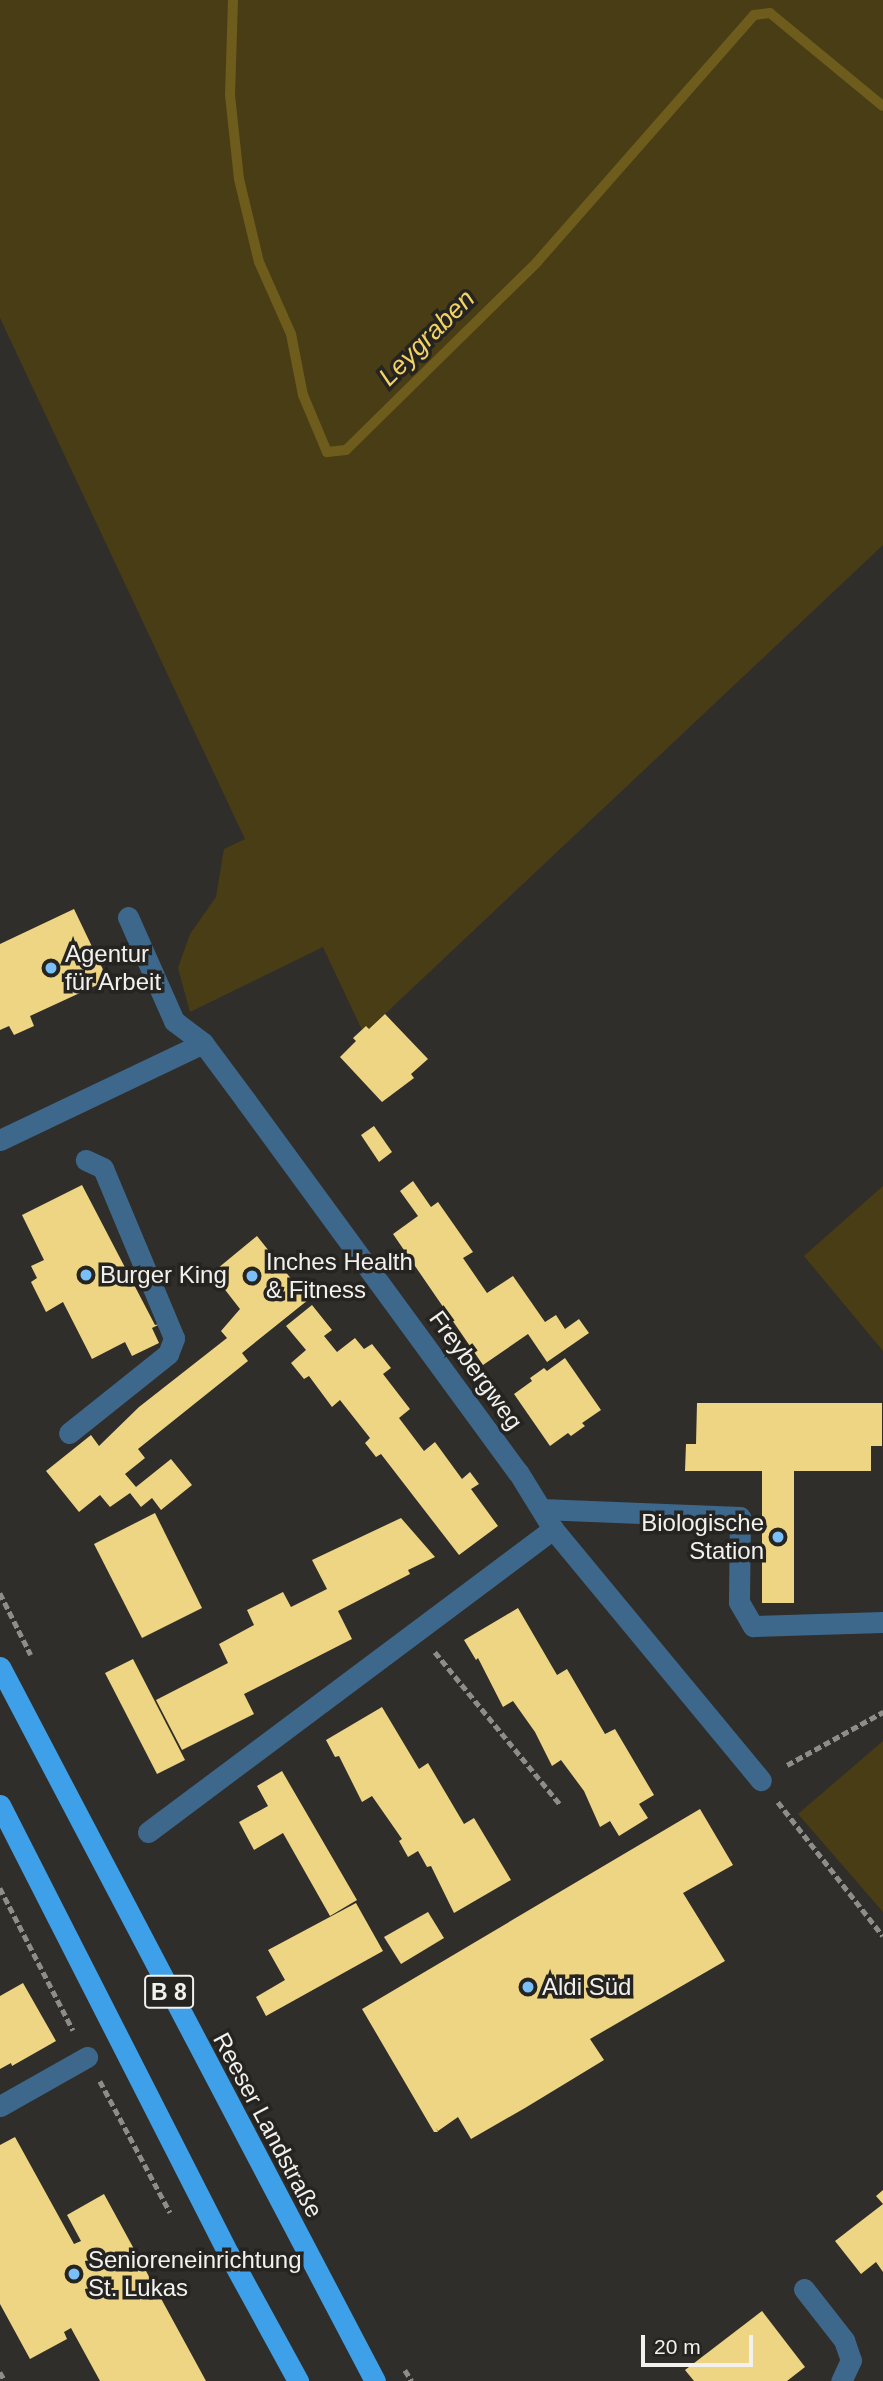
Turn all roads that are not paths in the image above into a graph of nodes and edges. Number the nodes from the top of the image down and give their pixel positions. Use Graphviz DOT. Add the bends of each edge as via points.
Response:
graph roads {
  1 [pos="128,917"];
  2 [pos="203,1043"];
  3 [pos="0,1140"];
  4 [pos="86,1160"];
  5 [pos="69,1433"];
  6 [pos="541,1509"];
  7 [pos="553,1528"];
  8 [pos="883,1622"];
  9 [pos="0,1668"];
  10 [pos="761,1780"];
  11 [pos="0,1805"];
  12 [pos="148,1832"];
  13 [pos="87,2057"];
  14 [pos="0,2106"];
  15 [pos="804,2289"];
  16 [pos="298,2381"];
  17 [pos="375,2381"];
  18 [pos="841,2381"];
  1 -- 2 [label="street, Freybergweg" via="174,1021"];
  2 -- 3 [label="street"];
  2 -- 6 [label="street, Freybergweg"];
  4 -- 5 [label="street" via="103,1168 174,1338 168,1354"];
  6 -- 7 [label="street, Freybergweg"];
  6 -- 8 [label="street" via="740,1517 738,1602 753,1626"];
  7 -- 10 [label="street, Freybergweg"];
  7 -- 12 [label="street"];
  9 -- 17 [label="main road, Reeser Landstraße / B 8"];
  11 -- 16 [label="main road, B 8"];
  13 -- 14 [label="street"];
  15 -- 18 [label="street" via="844,2340 851,2360"];
}
